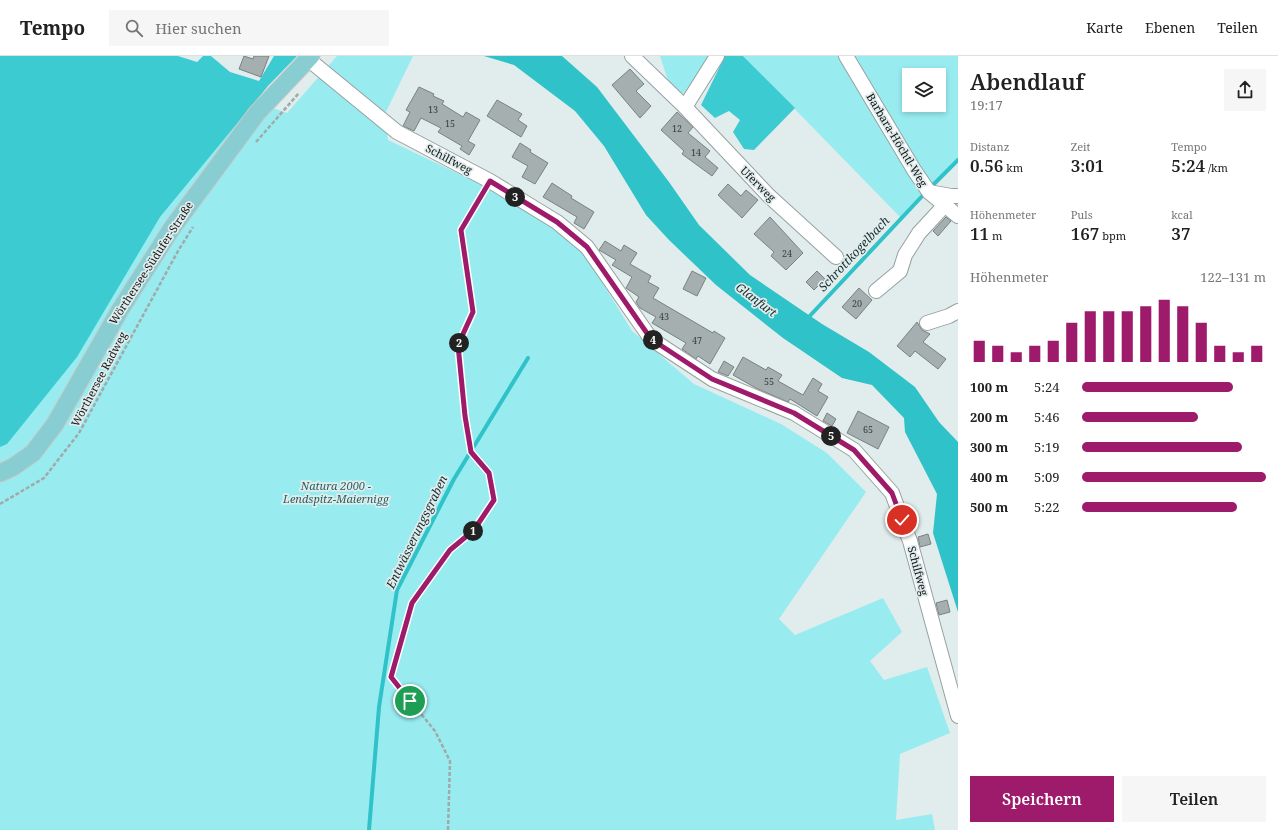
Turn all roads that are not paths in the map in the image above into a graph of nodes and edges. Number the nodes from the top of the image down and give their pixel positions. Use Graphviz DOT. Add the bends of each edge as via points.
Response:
graph roads {
  1 [pos="632,56"];
  2 [pos="718,56"];
  3 [pos="846,56"];
  4 [pos="313,61"];
  5 [pos="685,107"];
  6 [pos="929,192"];
  7 [pos="958,196"];
  8 [pos="944,206"];
  9 [pos="958,216"];
  10 [pos="836,257"];
  11 [pos="876,291"];
  12 [pos="958,311"];
  13 [pos="927,323"];
  14 [pos="0,473"];
  15 [pos="958,716"];
  1 -- 5 [label="street, Uferweg"];
  2 -- 5 [label="street"];
  3 -- 6 [label="street, Barbara-Höchtl-Weg"];
  4 -- 14 [label="main road, Wörthersee-Südufer-Straße" via="257,113 172,228 120,310 55,424 33,453"];
  4 -- 15 [label="street, Schilfweg" via="397,132 490,181 557,222 587,247 651,339 712,379 794,413 854,450 892,493 910,541"];
  5 -- 10 [label="street, Uferweg" via="769,196"];
  6 -- 7 [label="street"];
  6 -- 8 [label="street, Barbara-Höchtl-Weg"];
  8 -- 9 [label="street, Barbara-Höchtl-Weg"];
  8 -- 11 [label="street" via="905,255 900,271"];
  12 -- 13 [label="street"];
}
